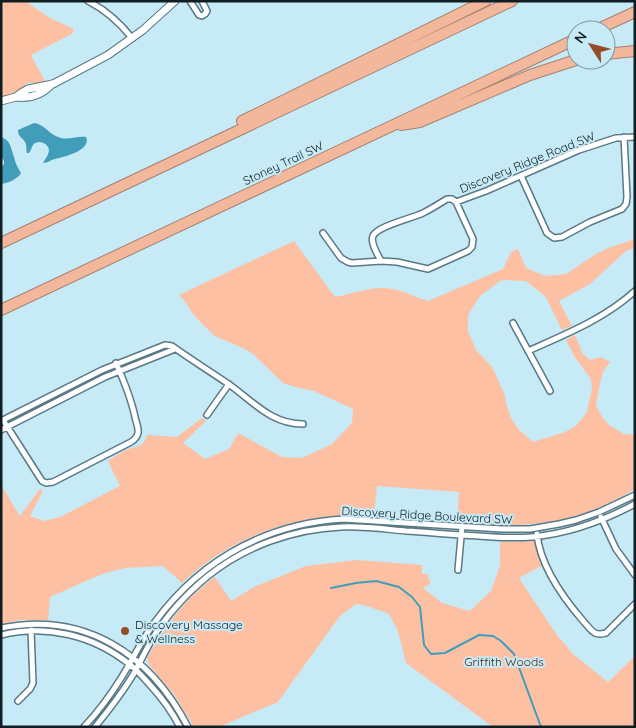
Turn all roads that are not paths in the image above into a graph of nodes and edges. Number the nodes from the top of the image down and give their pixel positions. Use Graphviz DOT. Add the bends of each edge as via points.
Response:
graph roads {
  1 [pos="88,1"];
  2 [pos="175,1"];
  3 [pos="190,1"];
  4 [pos="202,1"];
  5 [pos="485,1"];
  6 [pos="512,1"];
  7 [pos="635,12"];
  8 [pos="616,21"];
  9 [pos="132,38"];
  10 [pos="566,45"];
  11 [pos="635,51"];
  12 [pos="616,53"];
  13 [pos="566,63"];
  14 [pos="1,102"];
  15 [pos="386,128"];
  16 [pos="624,137"];
  17 [pos="635,137"];
  18 [pos="521,176"];
  19 [pos="117,188"];
  20 [pos="456,202"];
  21 [pos="323,233"];
  22 [pos="1,243"];
  23 [pos="381,261"];
  24 [pos="635,291"];
  25 [pos="1,310"];
  26 [pos="513,323"];
  27 [pos="175,349"];
  28 [pos="528,351"];
  29 [pos="116,363"];
  30 [pos="120,370"];
  31 [pos="229,384"];
  32 [pos="60,391"];
  33 [pos="550,391"];
  34 [pos="64,398"];
  35 [pos="207,415"];
  36 [pos="2,420"];
  37 [pos="303,424"];
  38 [pos="8,427"];
  39 [pos="1,430"];
  40 [pos="635,495"];
  41 [pos="635,504"];
  42 [pos="599,512"];
  43 [pos="330,520"];
  44 [pos="602,520"];
  45 [pos="392,522"];
  46 [pos="462,526"];
  47 [pos="330,528"];
  48 [pos="536,529"];
  49 [pos="391,530"];
  50 [pos="265,535"];
  51 [pos="461,535"];
  52 [pos="537,536"];
  53 [pos="268,542"];
  54 [pos="458,570"];
  55 [pos="635,575"];
  56 [pos="173,598"];
  57 [pos="179,603"];
  58 [pos="635,604"];
  59 [pos="31,624"];
  60 [pos="1,628"];
  61 [pos="72,628"];
  62 [pos="31,631"];
  63 [pos="1,635"];
  64 [pos="71,635"];
  65 [pos="133,657"];
  66 [pos="140,663"];
  67 [pos="129,664"];
  68 [pos="136,670"];
  69 [pos="18,700"];
  70 [pos="184,718"];
  71 [pos="90,720"];
  72 [pos="179,724"];
  73 [pos="96,726"];
  74 [pos="84,727"];
  75 [pos="188,727"];
  1 -- 9 [label="street" via="111,16"];
  2 -- 9 [label="street"];
  3 -- 4 [label="street" via="202,16 207,11"];
  5 -- 19 [label="highway" via="161,161"];
  6 -- 19 [label="highway"];
  7 -- 8 [label="highway"];
  9 -- 14 [label="street" via="35,96"];
  10 -- 15 [label="highway, Stoney Trail SW"];
  11 -- 12 [label="highway"];
  13 -- 15 [label="highway" via="530,75 420,122"];
  15 -- 25 [label="highway, Stoney Trail SW"];
  16 -- 17 [label="street, Discovery Ridge Road SW"];
  16 -- 18 [label="street, Discovery Ridge Road SW" via="579,150"];
  16 -- 18 [label="street" via="626,204 560,238 547,233"];
  18 -- 20 [label="street, Discovery Ridge Road SW"];
  19 -- 22 [label="highway"];
  20 -- 23 [label="street, Discovery Ridge Road SW" via="447,199 377,231 372,241"];
  20 -- 23 [label="street" via="473,239 470,250 428,269"];
  21 -- 23 [label="street" via="341,258 348,262"];
  24 -- 28 [label="street" via="593,321"];
  26 -- 28 [label="street"];
  27 -- 29 [label="street" via="162,345"];
  27 -- 30 [label="street"];
  27 -- 31 [label="street"];
  28 -- 33 [label="street"];
  29 -- 30 [label="street"];
  29 -- 32 [label="street"];
  30 -- 34 [label="street"];
  30 -- 38 [label="street" via="138,435 135,440 76,471 53,482 42,481"];
  31 -- 35 [label="street"];
  31 -- 37 [label="street" via="272,417"];
  32 -- 34 [label="street"];
  32 -- 36 [label="street"];
  34 -- 38 [label="street"];
  36 -- 38 [label="street"];
  38 -- 39 [label="street"];
  40 -- 42 [label="street, Discovery Ridge Boulevard SW"];
  41 -- 44 [label="street, Discovery Ridge Boulevard SW"];
  42 -- 44 [label="street"];
  42 -- 48 [label="street, Discovery Ridge Boulevard SW"];
  43 -- 45 [label="street, Discovery Ridge Boulevard SW"];
  43 -- 47 [label="street"];
  43 -- 50 [label="street, Discovery Ridge Boulevard SW"];
  44 -- 52 [label="street, Discovery Ridge Boulevard SW"];
  44 -- 55 [label="street" via="616,549"];
  45 -- 46 [label="street, Discovery Ridge Boulevard SW"];
  45 -- 49 [label="street"];
  46 -- 48 [label="street, Discovery Ridge Boulevard SW"];
  46 -- 51 [label="street"];
  47 -- 49 [label="street, Discovery Ridge Boulevard SW"];
  47 -- 53 [label="street, Discovery Ridge Boulevard SW"];
  48 -- 52 [label="street"];
  49 -- 51 [label="street, Discovery Ridge Boulevard SW"];
  50 -- 53 [label="street"];
  50 -- 56 [label="street, Discovery Ridge Boulevard SW" via="225,555"];
  51 -- 52 [label="street, Discovery Ridge Boulevard SW"];
  51 -- 54 [label="street"];
  52 -- 58 [label="street" via="555,580 593,632 606,633"];
  53 -- 57 [label="street, Discovery Ridge Boulevard SW" via="234,558"];
  56 -- 57 [label="street"];
  56 -- 65 [label="street, Discovery Ridge Boulevard SW"];
  57 -- 66 [label="street, Discovery Ridge Boulevard SW" via="156,633"];
  59 -- 60 [label="street"];
  59 -- 61 [label="street"];
  59 -- 62 [label="street"];
  61 -- 64 [label="street"];
  61 -- 65 [label="street" via="103,639"];
  62 -- 63 [label="street"];
  62 -- 64 [label="street"];
  62 -- 69 [label="street" via="33,684"];
  64 -- 67 [label="street" via="100,646"];
  65 -- 66 [label="street"];
  65 -- 67 [label="street, Discovery Ridge Boulevard SW"];
  66 -- 68 [label="street, Discovery Ridge Boulevard SW"];
  66 -- 70 [label="street" via="167,692"];
  67 -- 68 [label="street"];
  67 -- 71 [label="street, Discovery Ridge Boulevard SW"];
  68 -- 72 [label="street" via="160,696"];
  68 -- 73 [label="street, Discovery Ridge Boulevard SW"];
  70 -- 72 [label="street"];
  70 -- 75 [label="street"];
  71 -- 73 [label="street"];
  71 -- 74 [label="street, Discovery Ridge Boulevard SW"];
}
